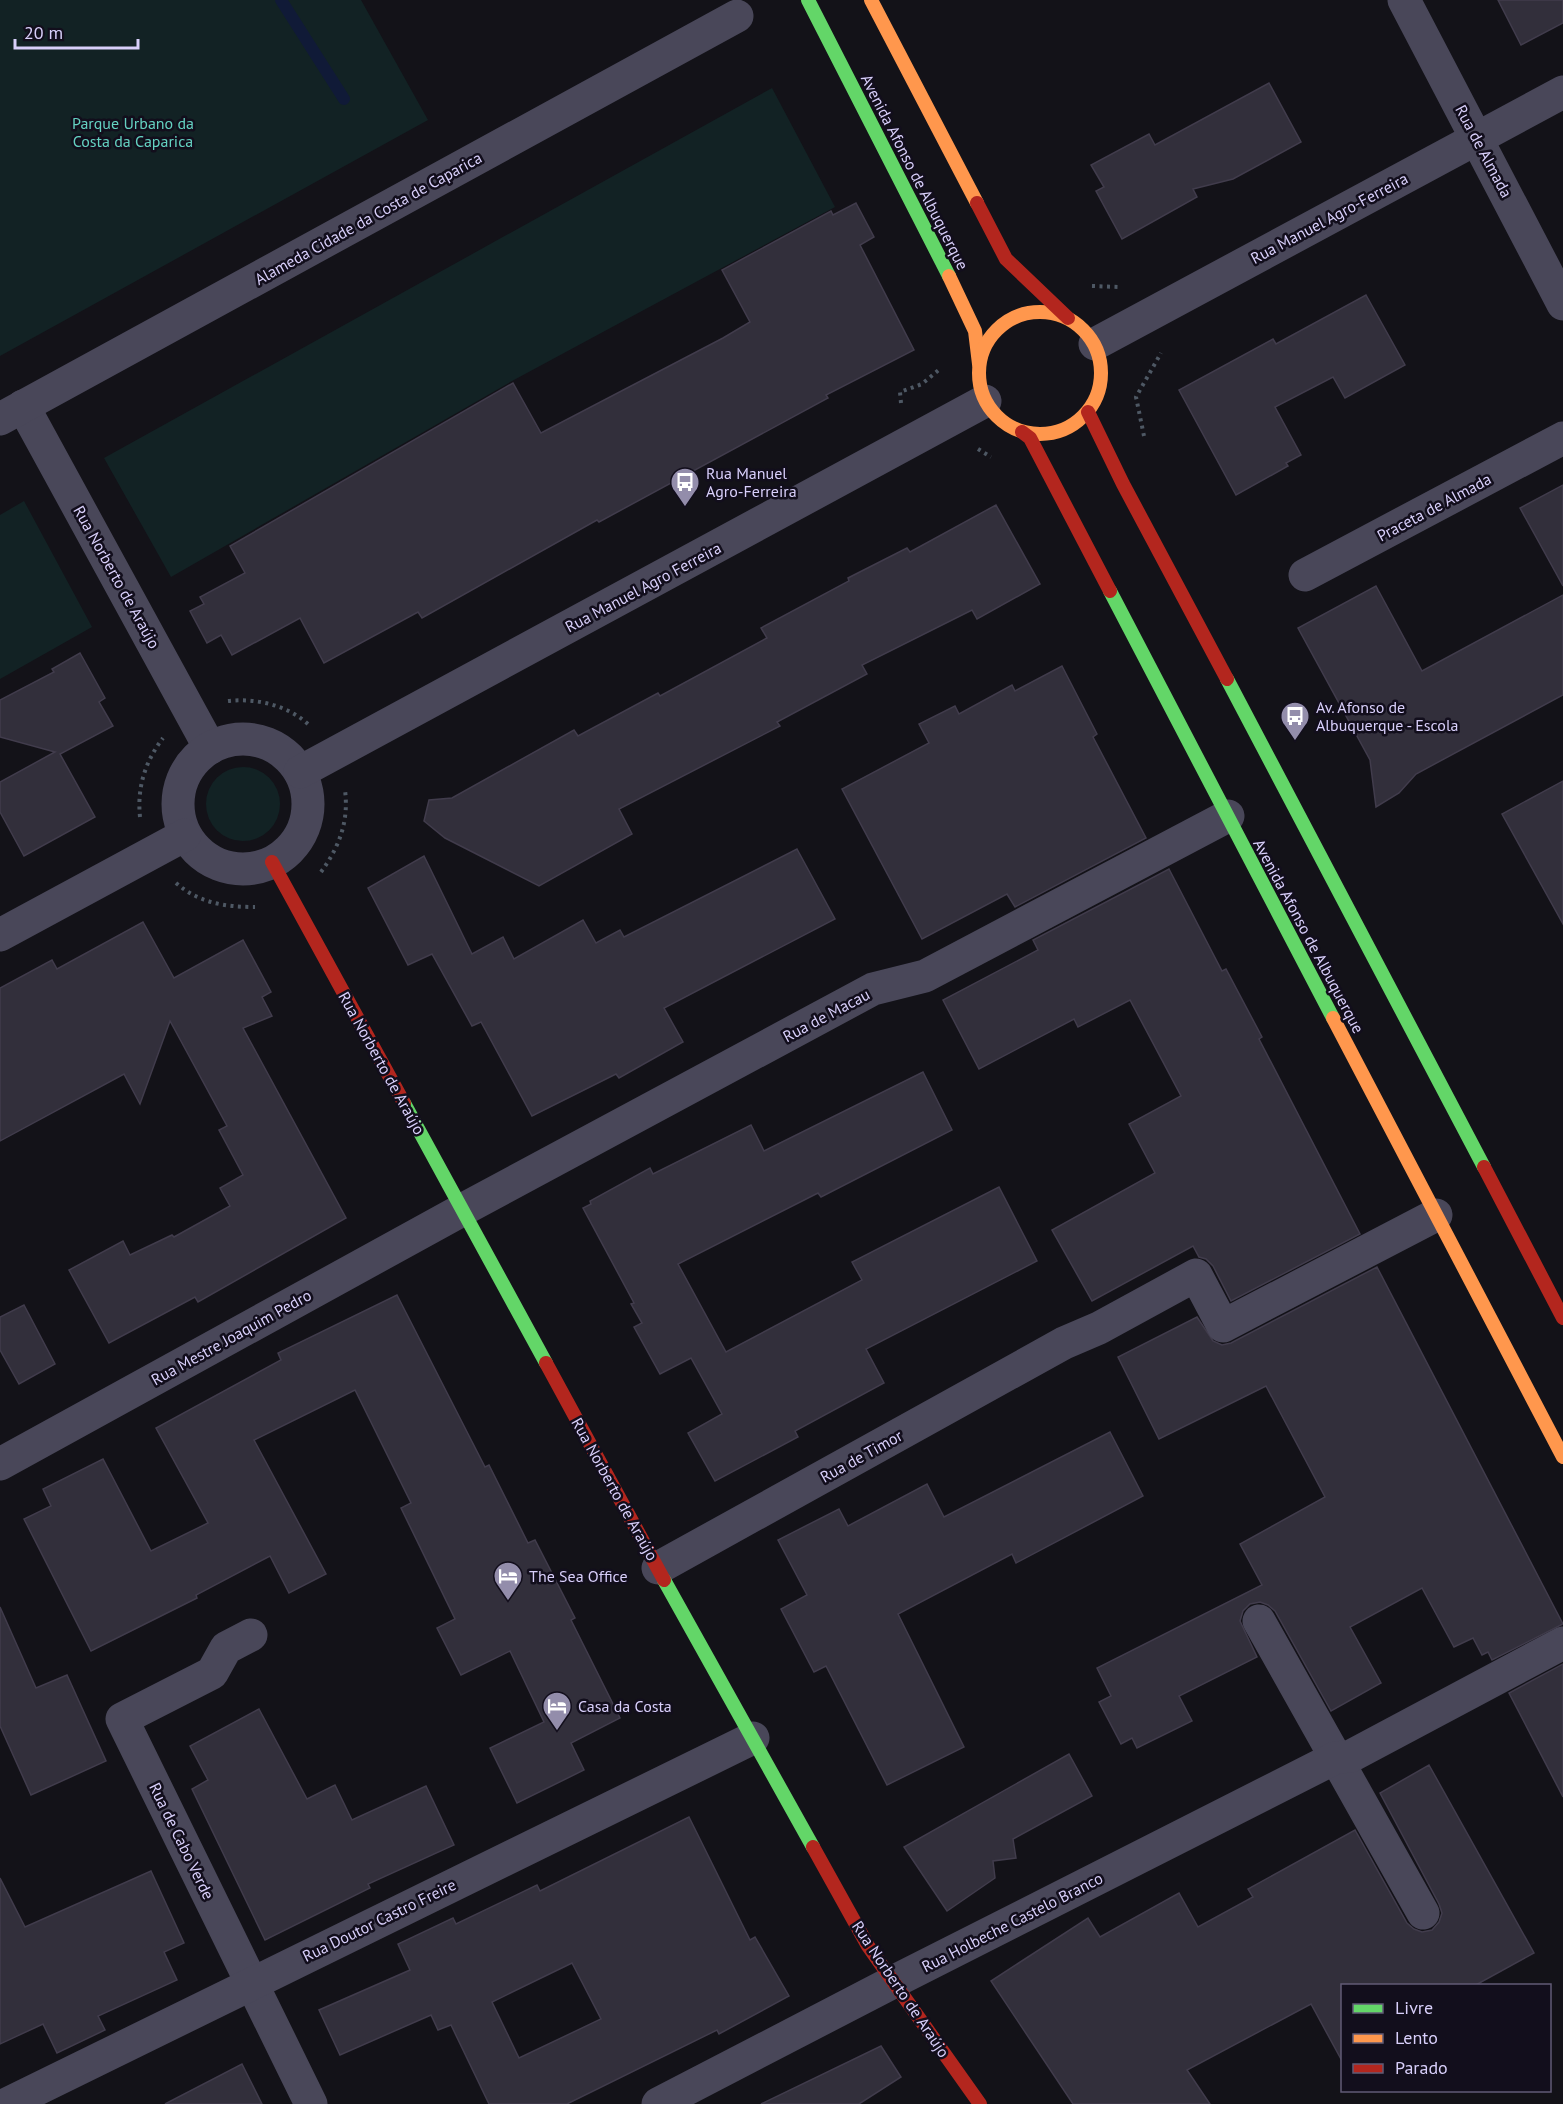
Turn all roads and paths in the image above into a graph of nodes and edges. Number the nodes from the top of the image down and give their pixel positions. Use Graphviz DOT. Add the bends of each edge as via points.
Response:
graph roads {
  1 [pos="808,0"];
  2 [pos="871,0"];
  3 [pos="1404,0"];
  4 [pos="737,16"];
  5 [pos="1563,92"];
  6 [pos="1478,139"];
  7 [pos="1090,286"];
  8 [pos="1123,287"];
  9 [pos="1563,304"];
  10 [pos="1068,318"];
  11 [pos="1167,343"];
  12 [pos="1095,344"];
  13 [pos="941,357"];
  14 [pos="979,364"];
  15 [pos="911,401"];
  16 [pos="985,401"];
  17 [pos="1088,412"];
  18 [pos="12,413"];
  19 [pos="1023,432"];
  20 [pos="1563,438"];
  21 [pos="1146,443"];
  22 [pos="970,452"];
  23 [pos="997,461"];
  24 [pos="1305,575"];
  25 [pos="192,714"];
  26 [pos="312,727"];
  27 [pos="210,748"];
  28 [pos="300,772"];
  29 [pos="345,785"];
  30 [pos="1228,816"];
  31 [pos="185,835"];
  32 [pos="151,853"];
  33 [pos="272,861"];
  34 [pos="291,896"];
  35 [pos="0,935"];
  36 [pos="462,1210"];
  37 [pos="1436,1215"];
  38 [pos="1563,1318"];
  39 [pos="1563,1457"];
  40 [pos="0,1464"];
  41 [pos="658,1568"];
  42 [pos="1259,1621"];
  43 [pos="250,1635"];
  44 [pos="1563,1643"];
  45 [pos="753,1738"];
  46 [pos="1335,1758"];
  47 [pos="1423,1913"];
  48 [pos="893,1982"];
  49 [pos="252,1983"];
  50 [pos="698,2096"];
  51 [pos="7,2104"];
  52 [pos="311,2104"];
  53 [pos="658,2104"];
  54 [pos="980,2104"];
  1 -- 14 [label="main road, Avenida Afonso de Albuquerque" via="954,286 975,331"];
  2 -- 10 [label="main road" via="1006,259"];
  3 -- 6 [label="street, Rua de Almada"];
  4 -- 18 [label="street, Alameda Cidade da Costa de Caparica"];
  5 -- 6 [label="street, Rua Manuel Agro-Ferreira"];
  6 -- 9 [label="street, Rua de Almada"];
  6 -- 12 [label="street, Rua Manuel Agro-Ferreira"];
  7 -- 8 [label="path"];
  10 -- 12 [label="main road"];
  10 -- 14 [label="main road" via="1049,312 1011,318 985,345"];
  11 -- 21 [label="path" via="1136,397"];
  12 -- 17 [label="main road" via="1102,379"];
  13 -- 15 [label="path" via="942,367 922,384 900,392 902,408"];
  14 -- 16 [label="main road" via="979,383"];
  16 -- 19 [label="main road" via="1007,425"];
  16 -- 28 [label="street, Rua Manuel Agro Ferreira"];
  17 -- 19 [label="main road" via="1058,432"];
  17 -- 38 [label="main road"];
  18 -- 25 [label="street, Rua Norberto de Araújo"];
  19 -- 30 [label="main road, Avenida Afonso de Albuquerque" via="1030,438"];
  20 -- 24 [label="street, Praceta de Almada"];
  22 -- 23 [label="path" via="980,448"];
  25 -- 26 [label="path" via="230,701 256,701 280,707"];
  25 -- 27 [label="street, Rua Norberto de Araújo"];
  25 -- 32 [label="path" via="165,735 150,755 142,779 138,804 141,829"];
  27 -- 28 [label="street" via="235,740 266,743 292,761"];
  27 -- 31 [label="street" via="194,761 179,788 178,812"];
  28 -- 33 [label="street" via="306,788 306,820 291,847"];
  29 -- 34 [label="path" via="344,829 335,853 320,873"];
  30 -- 36 [label="street, Rua de Macau" via="926,976 873,989"];
  30 -- 37 [label="main road, Avenida Afonso de Albuquerque"];
  31 -- 32 [label="street"];
  31 -- 33 [label="street" via="205,858 219,865 250,869"];
  32 -- 34 [label="path" via="164,873 205,901 255,907"];
  32 -- 35 [label="street"];
  33 -- 34 [label="main road, Rua Norberto de Araújo"];
  34 -- 36 [label="main road, Rua Norberto de Araújo"];
  36 -- 40 [label="street, Rua Mestre Joaquim Pedro"];
  36 -- 41 [label="main road, Rua Norberto de Araújo"];
  37 -- 39 [label="main road, Avenida Afonso de Albuquerque"];
  37 -- 41 [label="street, Rua de Timor" via="1223,1326 1196,1275 1064,1343"];
  41 -- 45 [label="main road, Rua Norberto de Araújo"];
  42 -- 46 [label="street"];
  43 -- 49 [label="street, Rua de Cabo Verde" via="226,1648 212,1673 122,1719"];
  44 -- 46 [label="street, Rua Holbeche Castelo Branco" via="1351,1756"];
  45 -- 48 [label="main road, Rua Norberto de Araújo" via="868,1946"];
  45 -- 49 [label="street, Rua Doutor Castro Freire"];
  46 -- 47 [label="street"];
  46 -- 48 [label="street, Rua Holbeche Castelo Branco"];
  48 -- 50 [label="street, Rua Holbeche Castelo Branco"];
  48 -- 54 [label="main road, Rua Norberto de Araújo"];
  49 -- 51 [label="street, Rua Doutor Castro Freire"];
  49 -- 52 [label="street, Rua de Cabo Verde"];
  50 -- 53 [label="street, Rua Holbeche Castelo Branco"];
}
